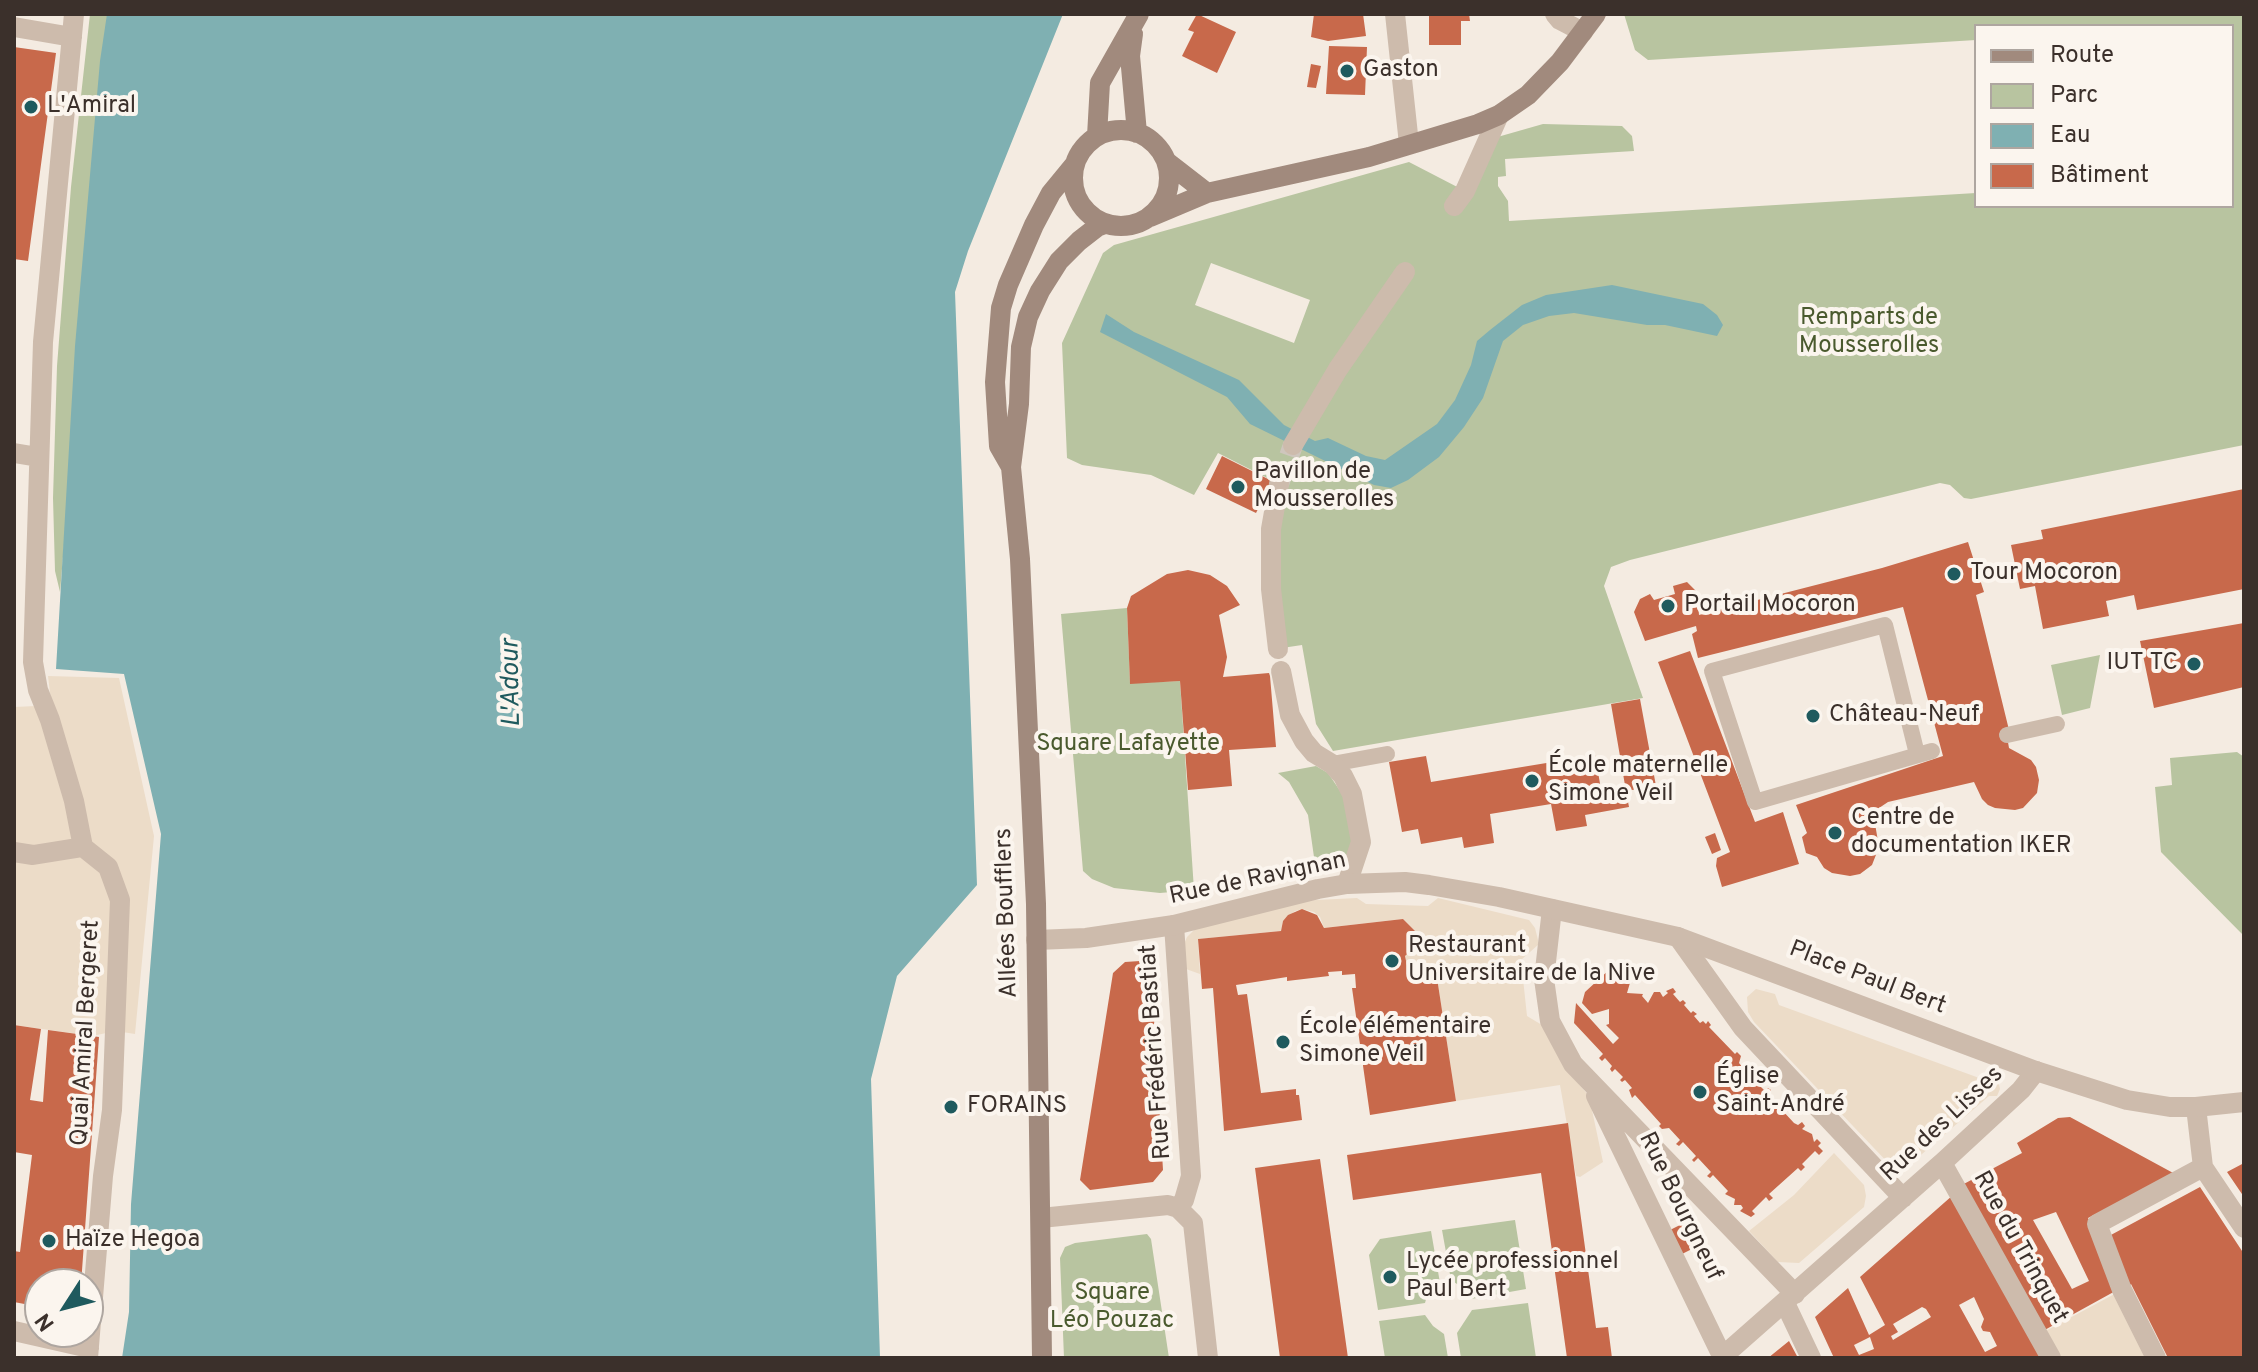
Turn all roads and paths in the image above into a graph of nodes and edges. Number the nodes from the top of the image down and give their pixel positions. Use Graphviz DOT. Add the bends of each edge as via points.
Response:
graph roads {
  1 [pos="74,14"];
  2 [pos="1395,14"];
  3 [pos="1555,14"];
  4 [pos="1596,14"];
  5 [pos="1137,20"];
  6 [pos="14,27"];
  7 [pos="1583,32"];
  8 [pos="72,37"];
  9 [pos="1499,115"];
  10 [pos="1137,133"];
  11 [pos="1097,136"];
  12 [pos="1409,144"];
  13 [pos="1167,162"];
  14 [pos="1074,165"];
  15 [pos="1207,193"];
  16 [pos="1454,206"];
  17 [pos="1150,217"];
  18 [pos="1105,224"];
  19 [pos="1405,272"];
  20 [pos="1297,438"];
  21 [pos="14,453"];
  22 [pos="38,457"];
  23 [pos="1011,467"];
  24 [pos="1279,484"];
  25 [pos="1278,649"];
  26 [pos="1281,671"];
  27 [pos="2057,724"];
  28 [pos="2007,735"];
  29 [pos="1925,752"];
  30 [pos="1387,754"];
  31 [pos="1332,764"];
  32 [pos="83,847"];
  33 [pos="14,852"];
  34 [pos="1347,884"];
  35 [pos="1552,909"];
  36 [pos="1174,925"];
  37 [pos="1678,937"];
  38 [pos="1036,940"];
  39 [pos="2036,1071"];
  40 [pos="1587,1078"];
  41 [pos="2244,1102"];
  42 [pos="2196,1107"];
  43 [pos="1942,1163"];
  44 [pos="2203,1167"];
  45 [pos="1903,1198"];
  46 [pos="1178,1208"];
  47 [pos="1041,1218"];
  48 [pos="2244,1228"];
  49 [pos="1790,1299"];
  50 [pos="14,1331"];
  51 [pos="88,1353"];
  52 [pos="1042,1358"];
  53 [pos="1208,1358"];
  54 [pos="1723,1358"];
  55 [pos="1811,1358"];
  56 [pos="2051,1358"];
  57 [pos="2156,1358"];
  1 -- 8 [label="street"];
  2 -- 12 [label="street"];
  3 -- 7 [label="street"];
  4 -- 7 [label="main road"];
  5 -- 10 [label="main road" via="1130,56"];
  5 -- 11 [label="main road" via="1100,83"];
  6 -- 8 [label="street"];
  7 -- 9 [label="main road" via="1528,95"];
  8 -- 22 [label="street" via="47,277"];
  9 -- 12 [label="main road"];
  9 -- 16 [label="street"];
  10 -- 11 [label="main road" via="1117,130"];
  10 -- 13 [label="main road" via="1156,145"];
  11 -- 14 [label="main road"];
  12 -- 15 [label="main road"];
  13 -- 15 [label="main road"];
  13 -- 17 [label="main road" via="1169,186"];
  14 -- 18 [label="main road" via="1075,194 1092,218"];
  14 -- 23 [label="main road, Allées Boufflers" via="1034,225 1001,308 995,382 999,446"];
  15 -- 17 [label="main road"];
  17 -- 18 [label="main road" via="1133,225"];
  18 -- 23 [label="main road, Allées Boufflers" via="1059,261 1028,317"];
  19 -- 20 [label="street"];
  21 -- 22 [label="street"];
  22 -- 32 [label="street" via="33,662"];
  23 -- 38 [label="main road, Allées Boufflers" via="1020,559"];
  24 -- 25 [label="street" via="1271,529"];
  26 -- 31 [label="street" via="1290,715 1304,741"];
  27 -- 28 [label="lane"];
  29 -- 29 [label="lane" via="1755,802 1712,671 1885,625"];
  30 -- 31 [label="lane"];
  31 -- 34 [label="street" via="1352,794 1361,842"];
  32 -- 33 [label="street" via="33,855"];
  32 -- 51 [label="street, Quai Amiral Bergeret" via="108,867 120,900 112,1110"];
  34 -- 35 [label="street, Rue de Ravignan" via="1405,882"];
  34 -- 36 [label="street, Rue de Ravignan"];
  35 -- 37 [label="street, Rue de Ravignan"];
  35 -- 40 [label="street" via="1544,979 1550,1021 1573,1064"];
  36 -- 38 [label="street, Rue de Ravignan"];
  36 -- 46 [label="street, Rue Frédéric Bastiat" via="1191,1176"];
  37 -- 39 [label="street, Place Paul Bert"];
  37 -- 45 [label="street" via="1743,1028"];
  38 -- 47 [label="main road, Allées Boufflers"];
  39 -- 42 [label="street, Rue des Lisses" via="2127,1100"];
  39 -- 43 [label="street, Rue des Lisses"];
  40 -- 49 [label="street"];
  40 -- 54 [label="street, Rue Bourgneuf"];
  41 -- 42 [label="street, Rue des Lisses"];
  42 -- 44 [label="street"];
  43 -- 45 [label="street, Rue des Lisses"];
  43 -- 56 [label="street, Rue du Trinquet"];
  44 -- 48 [label="street"];
  44 -- 57 [label="street" via="2097,1224"];
  45 -- 49 [label="street, Rue des Lisses"];
  46 -- 47 [label="street"];
  46 -- 53 [label="street" via="1193,1223"];
  47 -- 52 [label="main road, Allées Boufflers"];
  49 -- 54 [label="street, Rue des Lisses"];
  49 -- 55 [label="street"];
  50 -- 51 [label="street"];
}
